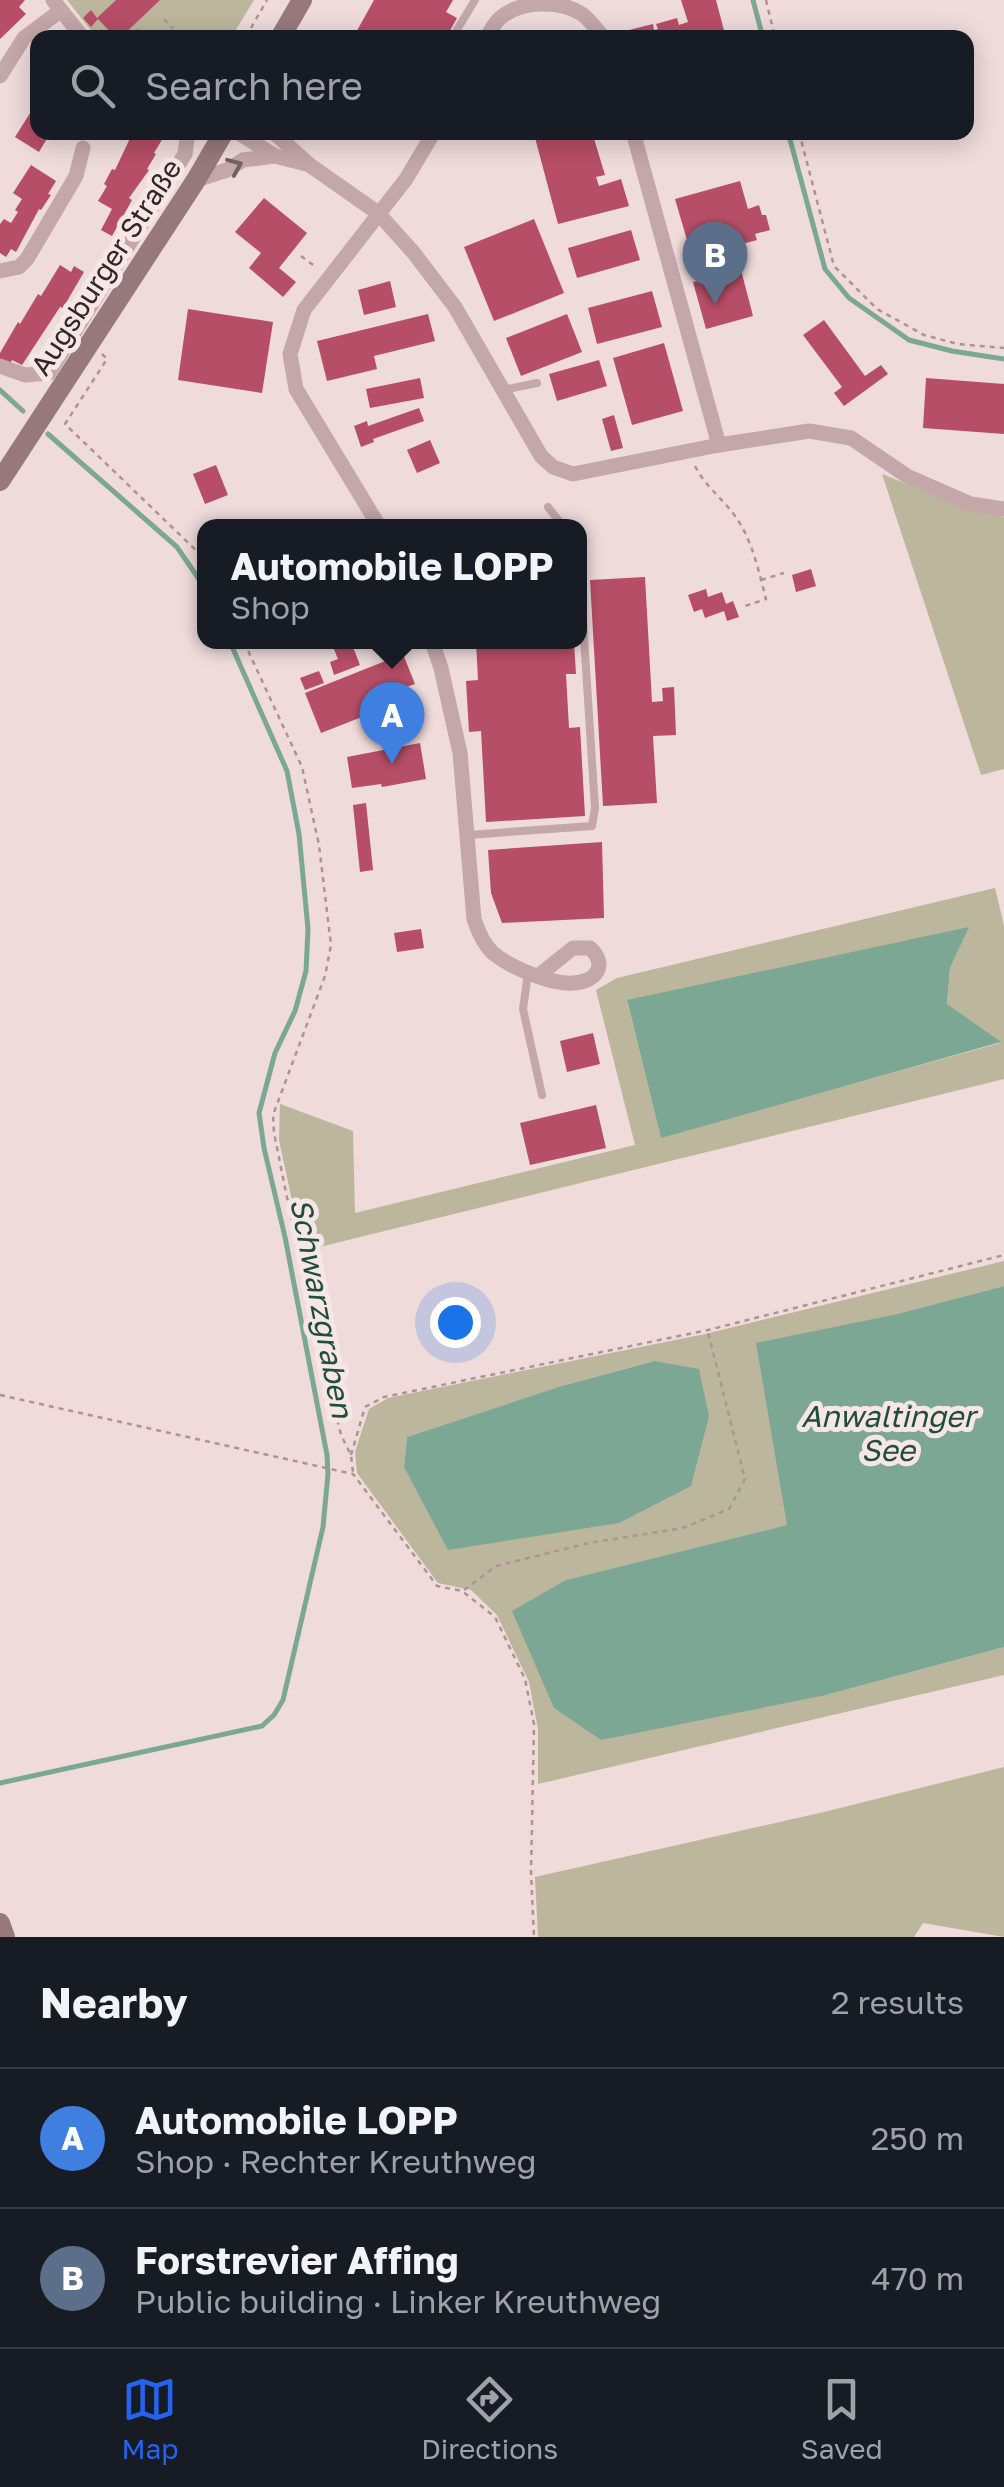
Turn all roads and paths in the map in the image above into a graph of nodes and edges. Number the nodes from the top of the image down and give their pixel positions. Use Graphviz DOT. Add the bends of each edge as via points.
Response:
graph roads {
  1 [pos="268,0"];
  2 [pos="302,0"];
  3 [pos="475,0"];
  4 [pos="766,0"];
  5 [pos="541,1"];
  6 [pos="520,3"];
  7 [pos="56,5"];
  8 [pos="164,19"];
  9 [pos="173,29"];
  10 [pos="32,30"];
  11 [pos="76,30"];
  12 [pos="251,30"];
  13 [pos="285,30"];
  14 [pos="457,30"];
  15 [pos="492,30"];
  16 [pos="597,30"];
  17 [pos="773,30"];
  18 [pos="30,32"];
  19 [pos="0,76"];
  20 [pos="187,140"];
  21 [pos="219,140"];
  22 [pos="250,140"];
  23 [pos="283,140"];
  24 [pos="429,140"];
  25 [pos="635,140"];
  26 [pos="801,140"];
  27 [pos="83,148"];
  28 [pos="275,156"];
  29 [pos="311,166"];
  30 [pos="196,180"];
  31 [pos="378,213"];
  32 [pos="301,256"];
  33 [pos="0,271"];
  34 [pos="329,277"];
  35 [pos="90,342"];
  36 [pos="1004,348"];
  37 [pos="0,366"];
  38 [pos="536,383"];
  39 [pos="504,390"];
  40 [pos="718,445"];
  41 [pos="689,452"];
  42 [pos="0,481"];
  43 [pos="548,507"];
  44 [pos="1004,509"];
  45 [pos="375,519"];
  46 [pos="557,519"];
  47 [pos="197,552"];
  48 [pos="784,573"];
  49 [pos="762,580"];
  50 [pos="742,607"];
  51 [pos="247,649"];
  52 [pos="434,649"];
  53 [pos="584,649"];
  54 [pos="467,835"];
  55 [pos="533,974"];
  56 [pos="542,1095"];
  57 [pos="1004,1255"];
  58 [pos="708,1330"];
  59 [pos="0,1396"];
  60 [pos="351,1455"];
  61 [pos="353,1474"];
  62 [pos="462,1591"];
  63 [pos="0,1923"];
  64 [pos="5,1937"];
  65 [pos="534,1937"];
  1 -- 12 [label="path"];
  2 -- 13 [label="main road"];
  3 -- 14 [label="lane"];
  4 -- 17 [label="path"];
  5 -- 6 [label="street"];
  5 -- 16 [label="street" via="581,13"];
  6 -- 15 [label="street"];
  7 -- 10 [label="street"];
  7 -- 11 [label="street"];
  8 -- 9 [label="path"];
  18 -- 19 [label="street"];
  20 -- 37 [label="street" via="185,154 50,373 25,375"];
  21 -- 30 [label="main road, Augsburger Straße"];
  22 -- 28 [label="street"];
  23 -- 29 [label="street"];
  24 -- 31 [label="street"];
  25 -- 40 [label="street"];
  26 -- 36 [label="path" via="834,266 877,309 924,335"];
  27 -- 33 [label="street" via="76,176 27,259"];
  28 -- 29 [label="street"];
  30 -- 28 [label="street, one-way" via="243,160"];
  29 -- 31 [label="street"];
  30 -- 35 [label="main road, Augsburger Straße"];
  31 -- 34 [label="street"];
  31 -- 39 [label="street" via="454,307"];
  32 -- 34 [label="path"];
  34 -- 45 [label="street" via="304,310 290,354 296,389"];
  35 -- 42 [label="main road, Augsburger Straße"];
  35 -- 47 [label="path" via="107,359 66,424"];
  38 -- 39 [label="lane"];
  39 -- 41 [label="street" via="542,456 572,474"];
  40 -- 41 [label="street"];
  40 -- 44 [label="street" via="808,431 851,438 907,476 970,504"];
  41 -- 49 [label="path" via="701,478 738,518"];
  43 -- 46 [label="lane"];
  48 -- 49 [label="path"];
  49 -- 50 [label="path" via="766,599"];
  51 -- 60 [label="path" via="302,766 319,845 331,945 274,1115 274,1133 311,1312"];
  52 -- 54 [label="street" via="460,752"];
  53 -- 54 [label="lane" via="592,826"];
  54 -- 55 [label="street" via="477,930 494,954"];
  55 -- 56 [label="lane" via="522,1010"];
  57 -- 58 [label="path"];
  58 -- 60 [label="path" via="384,1397 365,1407"];
  58 -- 62 [label="path" via="745,1480 729,1509 683,1528 496,1566"];
  59 -- 61 [label="path"];
  60 -- 61 [label="path"];
  61 -- 62 [label="path" via="437,1586"];
  62 -- 65 [label="path" via="495,1617 525,1679 534,1724"];
  63 -- 64 [label="main road"];
}
